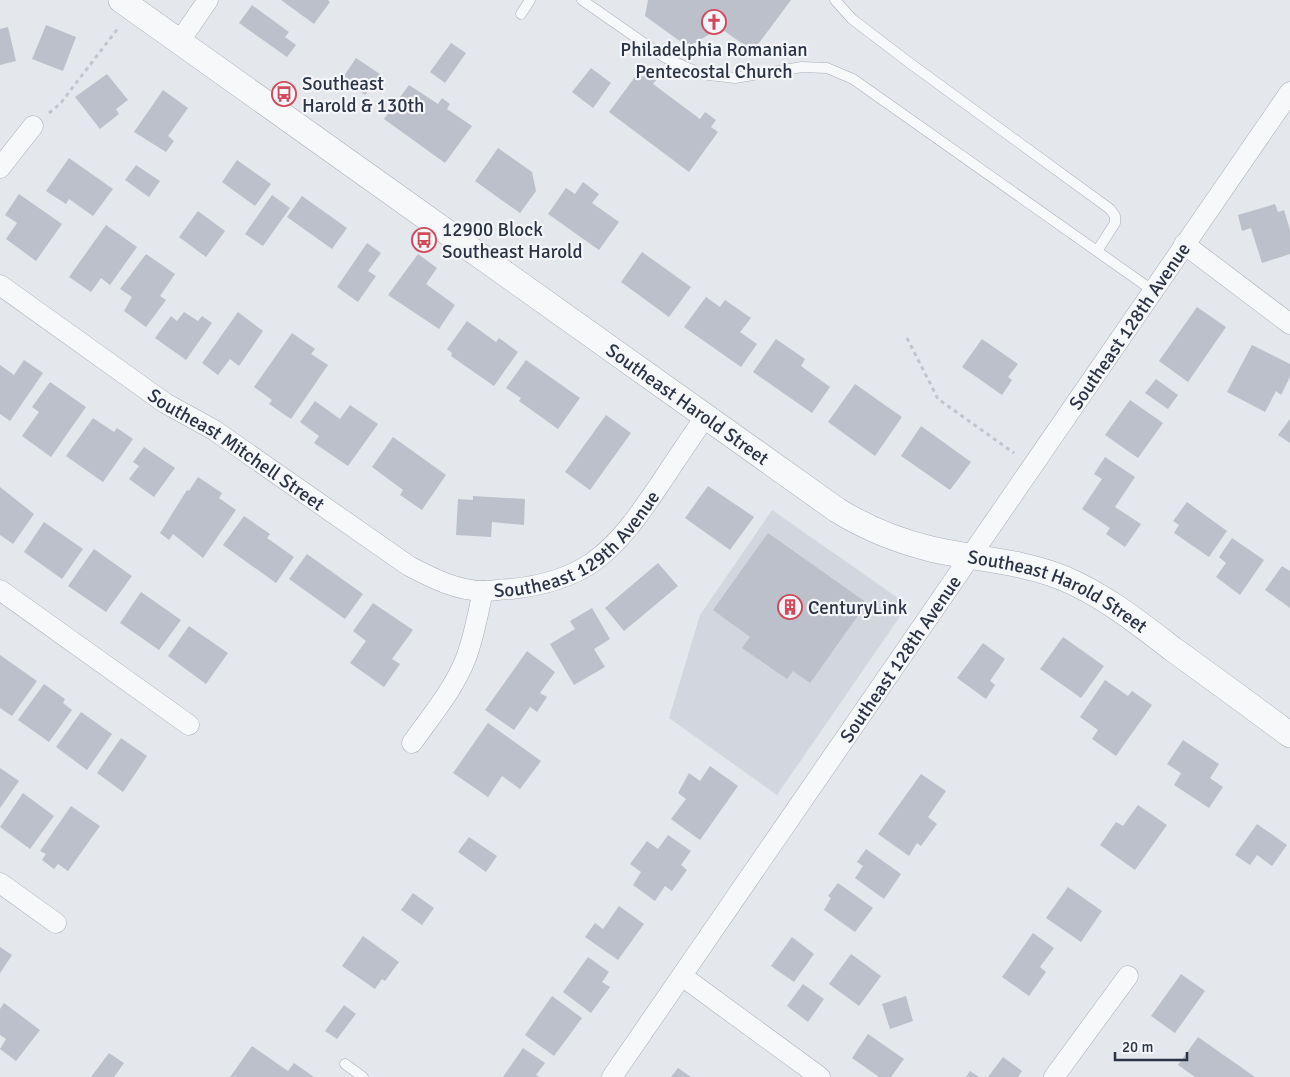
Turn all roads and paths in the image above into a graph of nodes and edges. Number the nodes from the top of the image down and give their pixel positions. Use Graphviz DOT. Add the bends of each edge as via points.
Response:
graph roads {
  1 [pos="121,0"];
  2 [pos="208,0"];
  3 [pos="530,0"];
  4 [pos="582,0"];
  5 [pos="836,0"];
  6 [pos="521,14"];
  7 [pos="113,35"];
  8 [pos="179,42"];
  9 [pos="1290,92"];
  10 [pos="33,126"];
  11 [pos="0,168"];
  12 [pos="1184,244"];
  13 [pos="1097,251"];
  14 [pos="0,285"];
  15 [pos="1152,290"];
  16 [pos="1290,324"];
  17 [pos="907,338"];
  18 [pos="704,417"];
  19 [pos="1033,465"];
  20 [pos="971,556"];
  21 [pos="0,590"];
  22 [pos="483,591"];
  23 [pos="189,725"];
  24 [pos="1290,735"];
  25 [pos="412,743"];
  26 [pos="0,883"];
  27 [pos="56,923"];
  28 [pos="682,976"];
  29 [pos="1128,976"];
  30 [pos="345,1064"];
  31 [pos="363,1077"];
  32 [pos="612,1077"];
  33 [pos="820,1077"];
  34 [pos="1054,1077"];
  1 -- 8 [label="street, Southeast Harold Street"];
  2 -- 8 [label="street"];
  3 -- 6 [label="lane"];
  4 -- 13 [label="lane" via="664,57 701,74 735,78 810,67 827,68 854,80"];
  5 -- 13 [label="lane" via="852,19 896,53 1110,208 1115,222"];
  7 -- 10 [label="path" via="60,104"];
  8 -- 18 [label="street, Southeast Harold Street"];
  9 -- 12 [label="street, Southeast 128th Avenue"];
  10 -- 11 [label="street"];
  12 -- 15 [label="street, Southeast 128th Avenue"];
  12 -- 16 [label="street"];
  13 -- 15 [label="lane"];
  14 -- 22 [label="street, Southeast Mitchell Street" via="165,403 214,430 409,566 435,580"];
  15 -- 19 [label="street, Southeast 128th Avenue"];
  17 -- 19 [label="path" via="938,399"];
  18 -- 20 [label="street, Southeast Harold Street" via="852,519 918,546"];
  18 -- 22 [label="street, Southeast 129th Avenue" via="641,511 620,538 594,561 550,582"];
  19 -- 20 [label="street, Southeast 128th Avenue"];
  20 -- 24 [label="street, Southeast Harold Street" via="1036,569 1092,593 1146,628"];
  20 -- 28 [label="street, Southeast 128th Avenue"];
  21 -- 23 [label="street"];
  22 -- 25 [label="street, Southeast 129th Avenue" via="466,658 455,681"];
  26 -- 27 [label="street"];
  28 -- 32 [label="street, Southeast 128th Avenue"];
  28 -- 33 [label="street"];
  29 -- 34 [label="street"];
  30 -- 31 [label="lane"];
}
